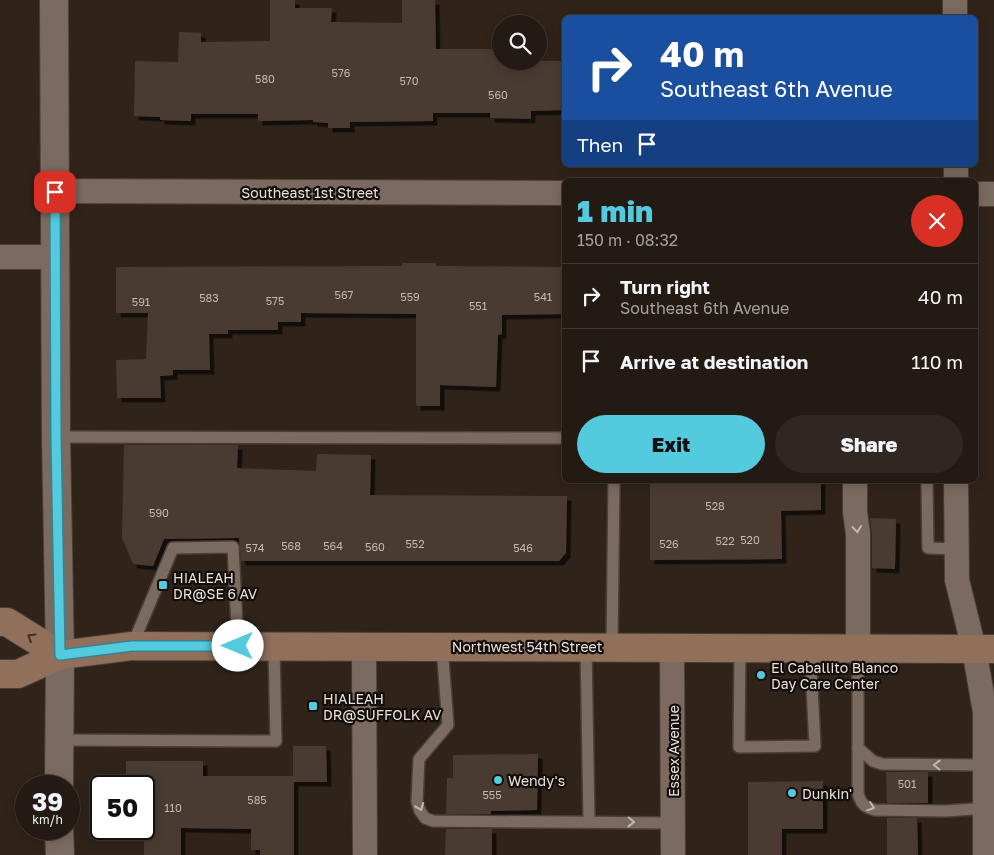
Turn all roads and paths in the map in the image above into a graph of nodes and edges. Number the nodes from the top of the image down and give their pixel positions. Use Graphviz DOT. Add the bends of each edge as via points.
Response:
graph roads {
  1 [pos="54,0"];
  2 [pos="955,0"];
  3 [pos="955,15"];
  4 [pos="55,192"];
  5 [pos="562,193"];
  6 [pos="978,194"];
  7 [pos="994,194"];
  8 [pos="55,257"];
  9 [pos="0,258"];
  10 [pos="56,437"];
  11 [pos="562,438"];
  12 [pos="614,483"];
  13 [pos="855,483"];
  14 [pos="927,483"];
  15 [pos="956,483"];
  16 [pos="957,549"];
  17 [pos="0,622"];
  18 [pos="132,646"];
  19 [pos="238,646"];
  20 [pos="274,646"];
  21 [pos="364,646"];
  22 [pos="442,646"];
  23 [pos="599,646"];
  24 [pos="672,647"];
  25 [pos="740,647"];
  26 [pos="810,648"];
  27 [pos="858,648"];
  28 [pos="984,649"];
  29 [pos="60,655"];
  30 [pos="0,674"];
  31 [pos="58,740"];
  32 [pos="858,748"];
  33 [pos="986,765"];
  34 [pos="59,775"];
  35 [pos="990,808"];
  36 [pos="589,822"];
  37 [pos="673,823"];
  38 [pos="59,840"];
  39 [pos="60,855"];
  40 [pos="365,855"];
  41 [pos="673,855"];
  42 [pos="986,855"];
  1 -- 4 [label="street"];
  2 -- 3 [label="street"];
  4 -- 5 [label="street, Southeast 1st Street"];
  4 -- 8 [label="street"];
  6 -- 7 [label="street"];
  8 -- 9 [label="street"];
  8 -- 10 [label="street"];
  10 -- 11 [label="lane"];
  10 -- 29 [label="street"];
  12 -- 23 [label="lane"];
  13 -- 27 [label="street, one-way"];
  14 -- 16 [label="lane" via="928,548"];
  15 -- 16 [label="street"];
  16 -- 28 [label="street" via="957,580"];
  29 -- 17 [label="main road, one-way" via="6,622"];
  18 -- 19 [label="main road, Northwest 54th Street"];
  18 -- 19 [label="lane" via="172,548 233,547"];
  18 -- 29 [label="main road, Northwest 54th Street"];
  19 -- 20 [label="main road, Northwest 54th Street"];
  20 -- 21 [label="main road, Northwest 54th Street"];
  20 -- 31 [label="lane" via="276,741"];
  21 -- 22 [label="main road, Northwest 54th Street"];
  21 -- 40 [label="street"];
  22 -- 23 [label="main road, Northwest 54th Street"];
  22 -- 36 [label="lane, one-way" via="448,725 419,760 417,802 425,818 433,821"];
  23 -- 24 [label="main road, Northwest 54th Street"];
  23 -- 36 [label="lane"];
  24 -- 25 [label="main road, Northwest 54th Street"];
  24 -- 37 [label="street, Essex Avenue"];
  25 -- 26 [label="main road, Northwest 54th Street"];
  25 -- 26 [label="lane" via="739,747 815,746"];
  26 -- 27 [label="main road, Northwest 54th Street"];
  27 -- 28 [label="main road, Northwest 54th Street"];
  27 -- 32 [label="lane"];
  28 -- 33 [label="street"];
  29 -- 30 [label="main road, Northwest 54th Street" via="18,674"];
  29 -- 31 [label="street"];
  31 -- 34 [label="street"];
  33 -- 32 [label="lane, one-way" via="882,764"];
  32 -- 35 [label="lane, one-way" via="858,793 866,808"];
  33 -- 35 [label="street"];
  35 -- 42 [label="street"];
  36 -- 37 [label="lane, one-way"];
  37 -- 41 [label="street, Essex Avenue"];
  38 -- 39 [label="street"];
}
